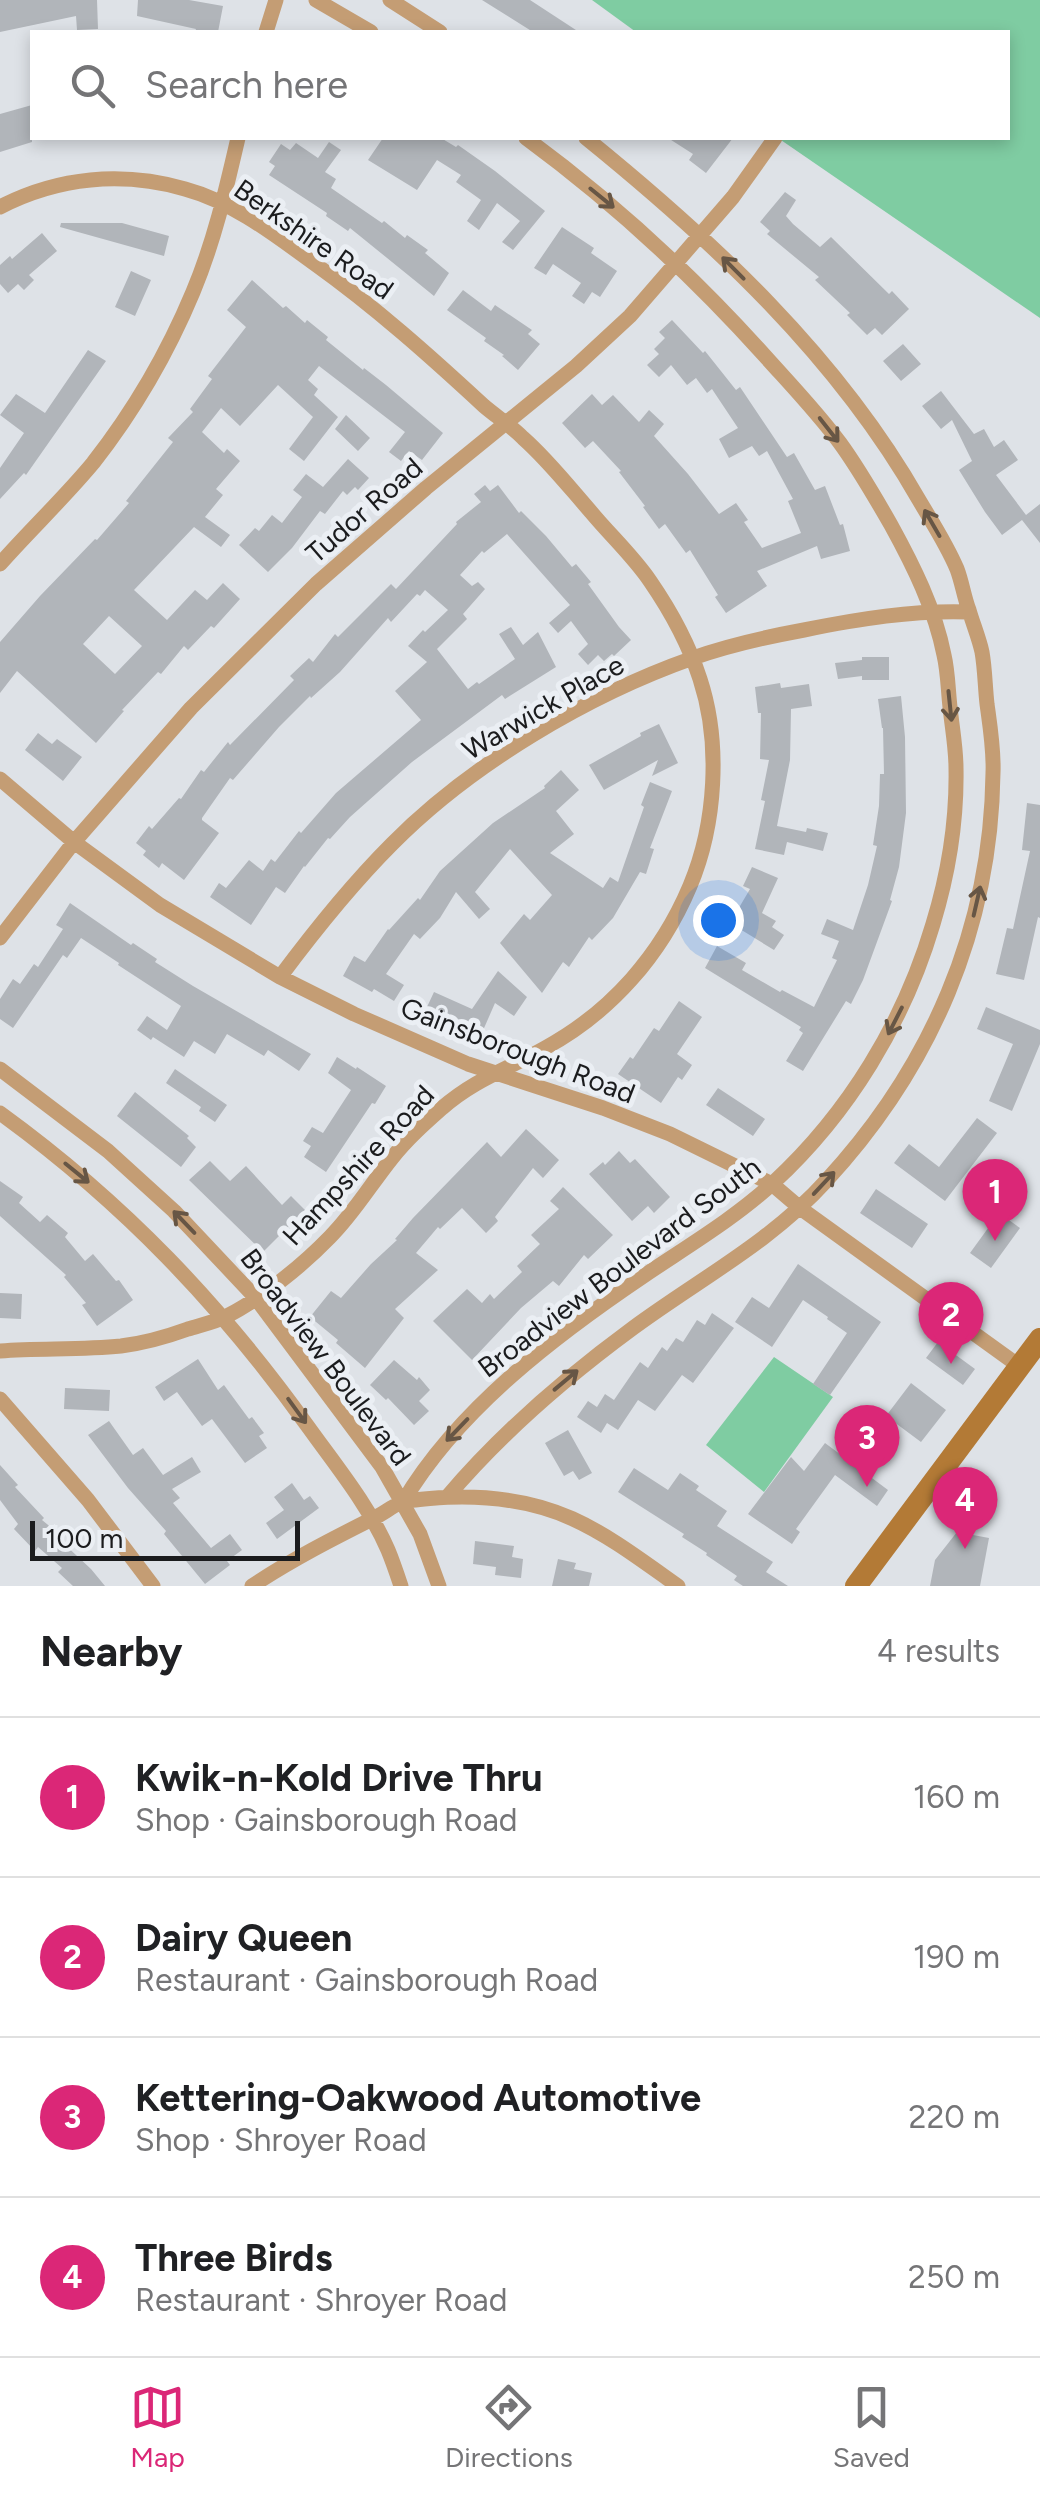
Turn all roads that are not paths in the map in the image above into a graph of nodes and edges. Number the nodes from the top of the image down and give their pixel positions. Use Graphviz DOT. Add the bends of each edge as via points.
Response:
graph roads {
  1 [pos="276,0"];
  2 [pos="316,0"];
  3 [pos="390,0"];
  4 [pos="267,30"];
  5 [pos="368,30"];
  6 [pos="437,30"];
  7 [pos="238,140"];
  8 [pos="528,140"];
  9 [pos="588,140"];
  10 [pos="775,140"];
  11 [pos="223,204"];
  12 [pos="0,207"];
  13 [pos="701,236"];
  14 [pos="675,263"];
  15 [pos="507,425"];
  16 [pos="0,564"];
  17 [pos="931,611"];
  18 [pos="969,612"];
  19 [pos="692,658"];
  20 [pos="0,779"];
  21 [pos="74,842"];
  22 [pos="0,938"];
  23 [pos="280,977"];
  24 [pos="0,1069"];
  25 [pos="496,1072"];
  26 [pos="0,1113"];
  27 [pos="772,1184"];
  28 [pos="800,1208"];
  29 [pos="256,1297"];
  30 [pos="224,1318"];
  31 [pos="1040,1339"];
  32 [pos="0,1351"];
  33 [pos="1019,1366"];
  34 [pos="0,1399"];
  35 [pos="448,1497"];
  36 [pos="403,1502"];
  37 [pos="372,1519"];
  38 [pos="152,1586"];
  39 [pos="252,1586"];
  40 [pos="401,1586"];
  41 [pos="438,1586"];
  42 [pos="678,1586"];
  43 [pos="856,1586"];
  1 -- 4 [label="street"];
  2 -- 5 [label="street"];
  3 -- 6 [label="street"];
  7 -- 11 [label="street"];
  8 -- 14 [label="street, Broadview Boulevard South, one-way"];
  9 -- 13 [label="street, Broadview Boulevard South"];
  10 -- 13 [label="street, Tudor Road"];
  11 -- 12 [label="street, Berkshire Road" via="184,188 124,178 60,183"];
  11 -- 15 [label="street, Berkshire Road" via="336,279"];
  11 -- 16 [label="street" via="194,291 124,421"];
  13 -- 14 [label="street, Tudor Road"];
  18 -- 13 [label="street, Broadview Boulevard South, one-way" via="956,568 870,421"];
  14 -- 15 [label="street, Tudor Road" via="630,316"];
  14 -- 17 [label="street, Broadview Boulevard South, one-way" via="839,442 910,558"];
  15 -- 19 [label="street, Hampshire Road" via="648,578"];
  15 -- 21 [label="street, Tudor Road" via="267,630"];
  17 -- 18 [label="street, Warwick Place"];
  17 -- 19 [label="street, Warwick Place" via="844,622"];
  17 -- 27 [label="street, Broadview Boulevard South, one-way" via="944,655 956,770 936,915 901,1010 864,1075"];
  28 -- 18 [label="street, Broadview Boulevard South, one-way" via="895,1096 934,1026 972,924 994,770 981,650"];
  19 -- 23 [label="street, Warwick Place" via="601,697 468,778 347,890"];
  19 -- 25 [label="street, Hampshire Road" via="707,704 712,764 707,828 690,887 660,942 620,993 548,1047"];
  20 -- 21 [label="street, Gainsborough Road"];
  21 -- 22 [label="street, Tudor Road"];
  21 -- 23 [label="street, Gainsborough Road" via="160,905"];
  23 -- 25 [label="street, Gainsborough Road"];
  29 -- 24 [label="street, Broadview Boulevard, one-way" via="174,1211"];
  25 -- 27 [label="street, Gainsborough Road" via="670,1134"];
  25 -- 29 [label="street, Hampshire Road" via="421,1126 330,1238"];
  26 -- 30 [label="street, Broadview Boulevard, one-way" via="149,1237"];
  27 -- 28 [label="street, Gainsborough Road"];
  27 -- 36 [label="street, Broadview Boulevard South, one-way" via="520,1370 449,1437"];
  28 -- 33 [label="street, Gainsborough Road"];
  35 -- 28 [label="street, Broadview Boulevard South, one-way" via="505,1434 580,1368"];
  29 -- 30 [label="street, Hampshire Road"];
  29 -- 36 [label="street, Broadview Boulevard"];
  30 -- 32 [label="street, Hampshire Road" via="135,1344"];
  30 -- 37 [label="street, Broadview Boulevard, one-way"];
  31 -- 33 [label="main road"];
  33 -- 43 [label="main road"];
  34 -- 38 [label="street"];
  35 -- 36 [label="street"];
  35 -- 42 [label="street" via="519,1501 572,1516"];
  36 -- 37 [label="street"];
  36 -- 41 [label="street, Broadview Boulevard"];
  37 -- 39 [label="street"];
  37 -- 40 [label="street, Broadview Boulevard"];
}
